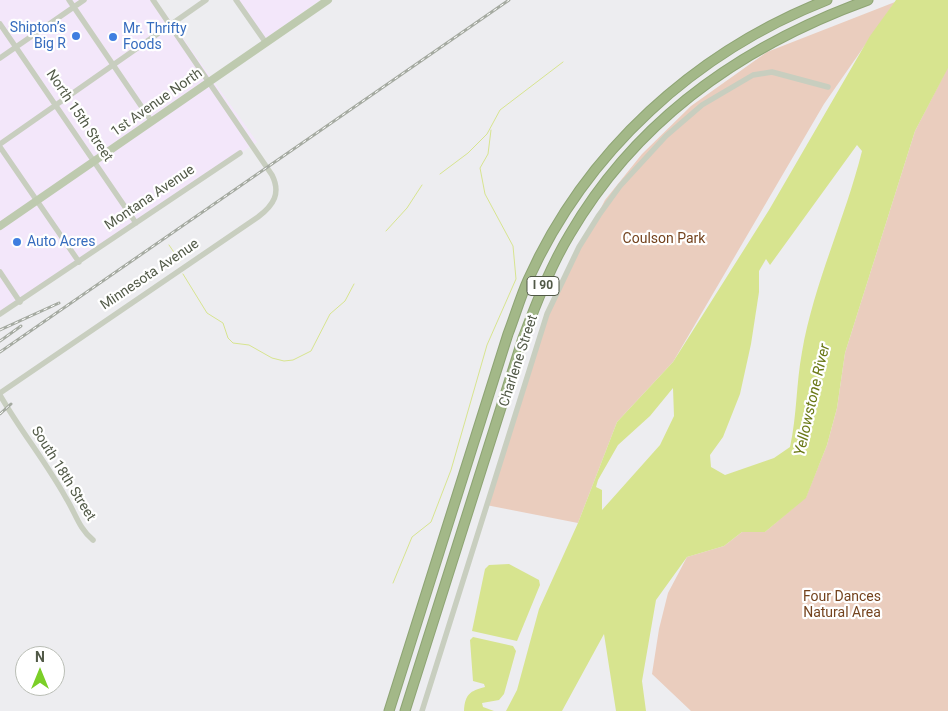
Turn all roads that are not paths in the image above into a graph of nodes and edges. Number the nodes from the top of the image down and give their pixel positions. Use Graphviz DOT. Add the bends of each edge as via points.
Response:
graph roads {
  1 [pos="69,0"];
  2 [pos="84,0"];
  3 [pos="153,0"];
  4 [pos="206,0"];
  5 [pos="236,0"];
  6 [pos="827,0"];
  7 [pos="868,0"];
  8 [pos="324,1"];
  9 [pos="74,7"];
  10 [pos="0,24"];
  11 [pos="170,25"];
  12 [pos="266,43"];
  13 [pos="16,47"];
  14 [pos="0,58"];
  15 [pos="113,64"];
  16 [pos="210,82"];
  17 [pos="828,87"];
  18 [pos="56,104"];
  19 [pos="152,122"];
  20 [pos="0,146"];
  21 [pos="240,153"];
  22 [pos="94,161"];
  23 [pos="37,201"];
  24 [pos="136,223"];
  25 [pos="0,226"];
  26 [pos="79,262"];
  27 [pos="0,272"];
  28 [pos="20,302"];
  29 [pos="0,314"];
  30 [pos="0,394"];
  31 [pos="93,540"];
  32 [pos="389,711"];
  33 [pos="405,711"];
  34 [pos="422,711"];
  1 -- 9 [label="street"];
  2 -- 9 [label="street"];
  3 -- 11 [label="street"];
  4 -- 11 [label="street"];
  5 -- 12 [label="street"];
  6 -- 32 [label="highway, I 90" via="756,32 709,61 666,96 618,142 588,178 556,226 528,281 508,334"];
  7 -- 33 [label="highway, I 90" via="762,46 718,74 675,108 636,146 606,181 570,234 542,288 523,338"];
  8 -- 12 [label="main road, 1st Avenue North"];
  9 -- 13 [label="street"];
  9 -- 15 [label="street"];
  10 -- 13 [label="street, North 15th Street"];
  11 -- 15 [label="street"];
  11 -- 16 [label="street"];
  12 -- 16 [label="main road, 1st Avenue North"];
  13 -- 14 [label="street"];
  13 -- 18 [label="street, North 15th Street"];
  15 -- 18 [label="street"];
  15 -- 19 [label="street"];
  16 -- 19 [label="main road, 1st Avenue North"];
  16 -- 30 [label="street, Minnesota Avenue" via="272,174 277,189 274,202 267,210"];
  17 -- 34 [label="street, Charlene Street" via="772,72 753,75 702,105 666,136 620,186 599,215 579,246 547,314"];
  18 -- 20 [label="street"];
  18 -- 22 [label="street, North 15th Street"];
  19 -- 22 [label="main road, 1st Avenue North"];
  20 -- 23 [label="street"];
  21 -- 24 [label="street, Montana Avenue"];
  22 -- 23 [label="main road, 1st Avenue North"];
  22 -- 24 [label="street, North 15th Street"];
  23 -- 25 [label="main road, 1st Avenue North"];
  23 -- 26 [label="street"];
  24 -- 26 [label="street, Montana Avenue"];
  26 -- 28 [label="street, Montana Avenue"];
  27 -- 28 [label="street"];
  28 -- 29 [label="street, Montana Avenue"];
  30 -- 31 [label="street, South 18th Street" via="14,422"];
}
